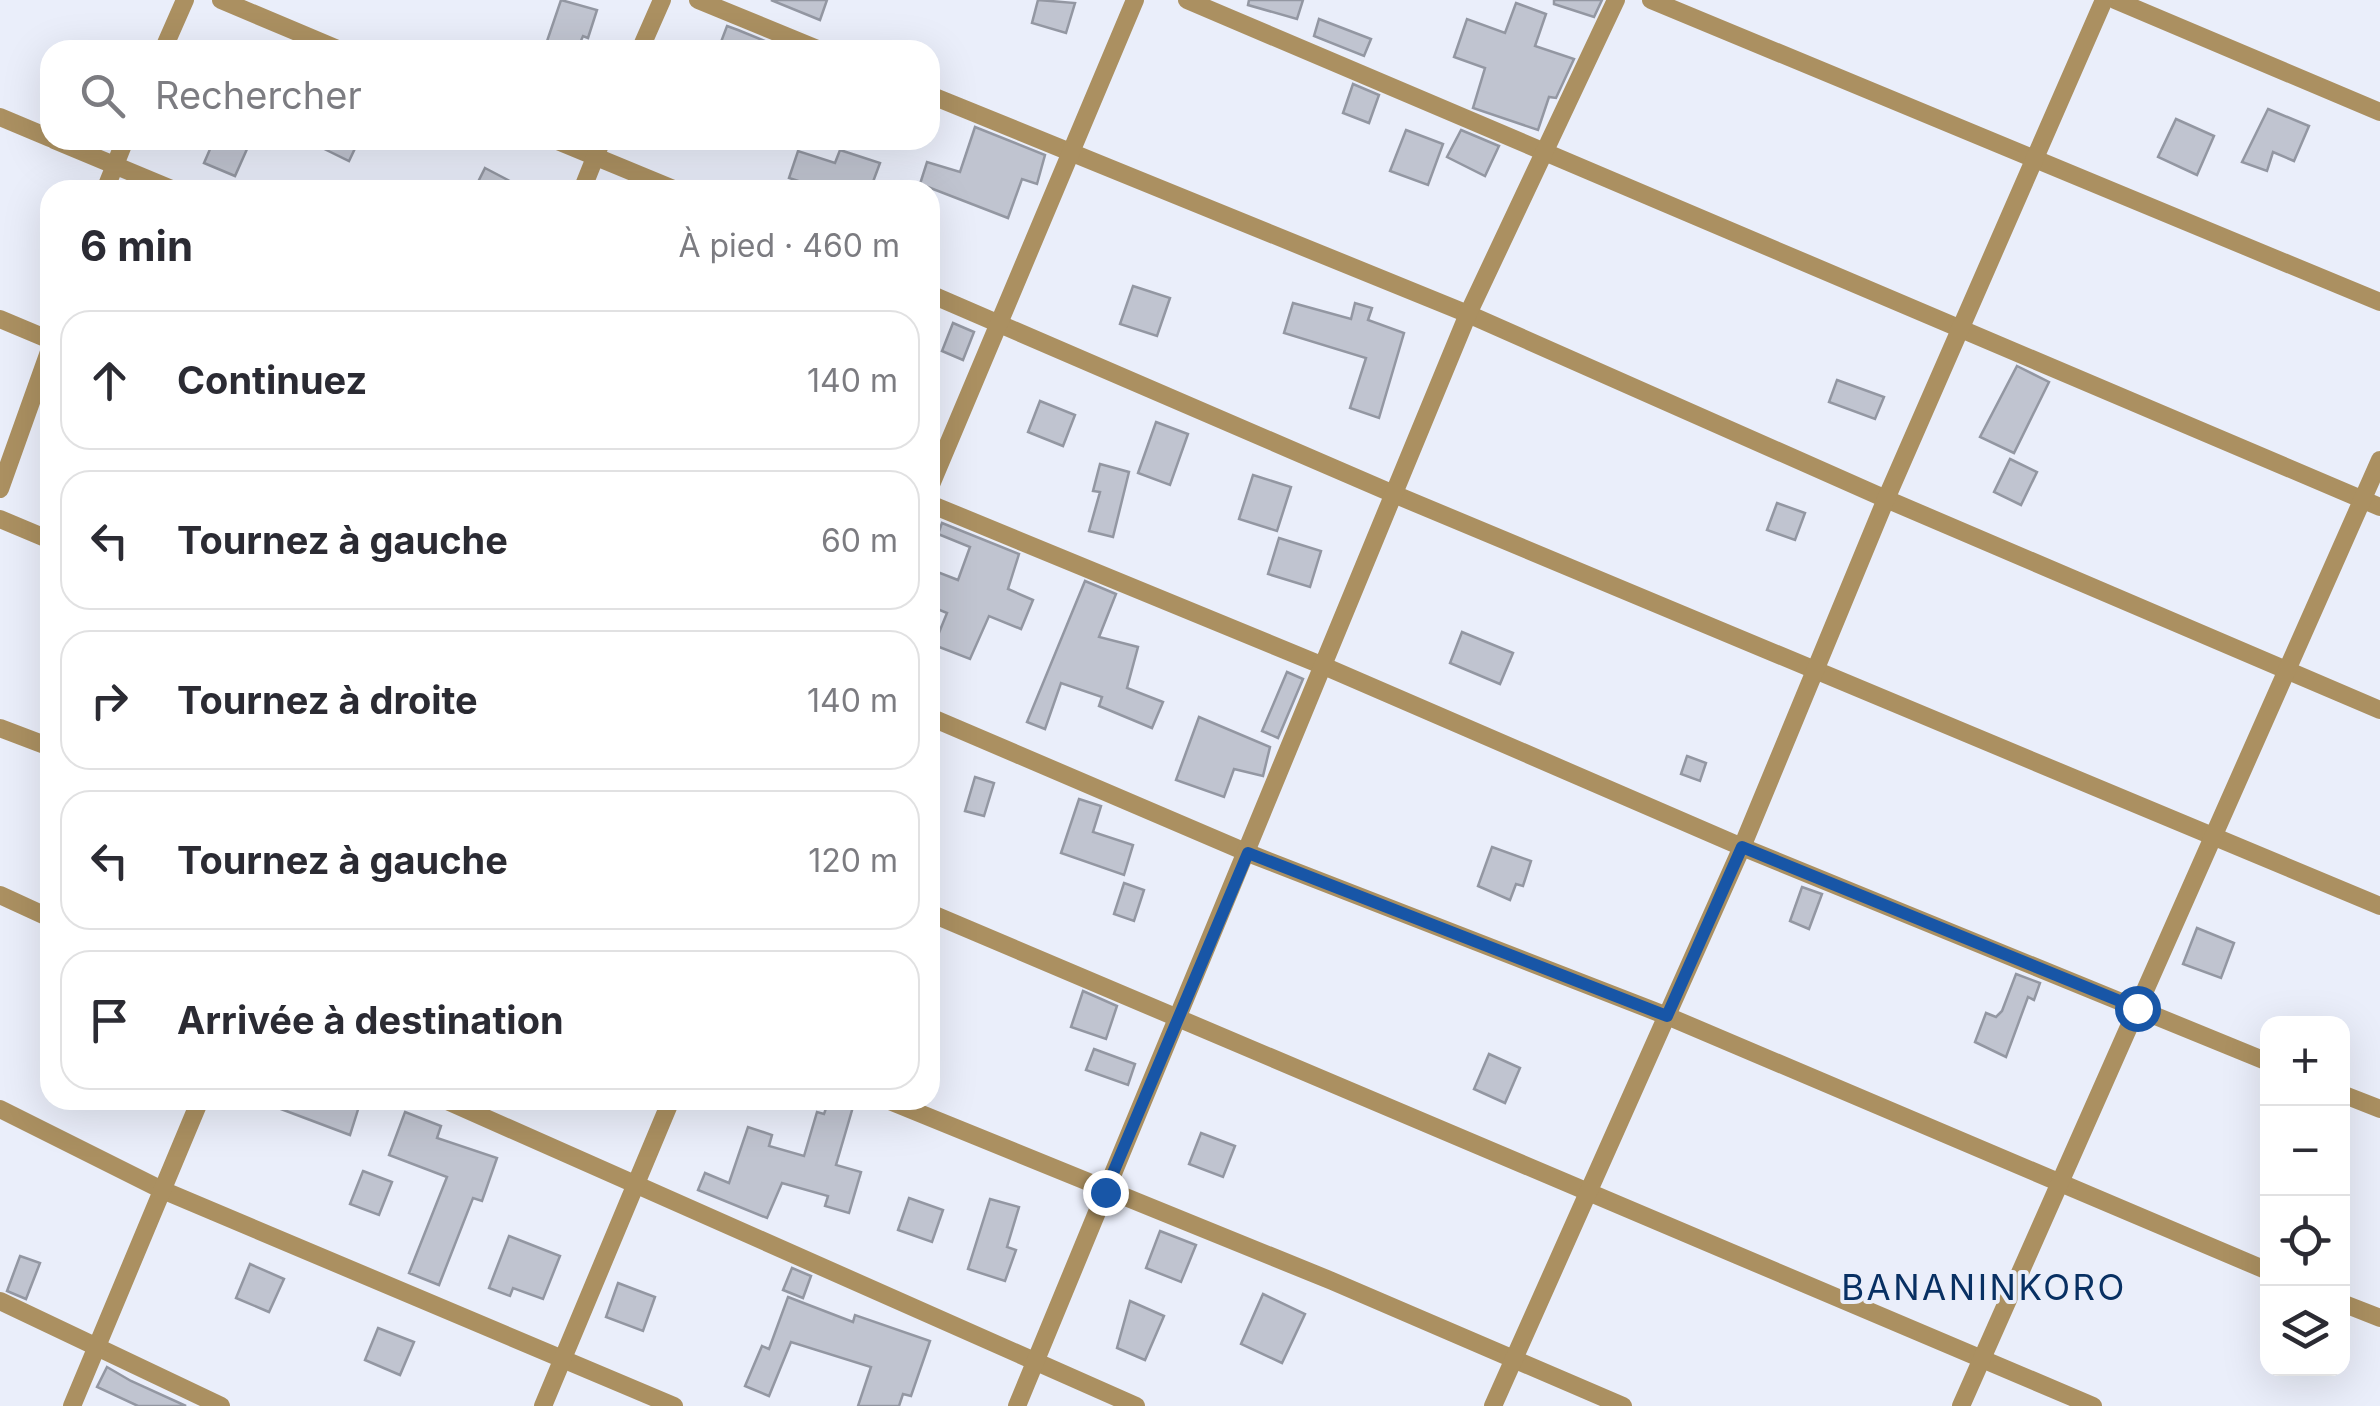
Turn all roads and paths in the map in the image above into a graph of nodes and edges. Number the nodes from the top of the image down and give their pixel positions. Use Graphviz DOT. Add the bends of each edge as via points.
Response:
graph roads {
  1 [pos="185,0"];
  2 [pos="221,0"];
  3 [pos="662,0"];
  4 [pos="698,0"];
  5 [pos="1135,0"];
  6 [pos="1187,0"];
  7 [pos="1616,0"];
  8 [pos="1651,0"];
  9 [pos="2104,0"];
  10 [pos="2115,0"];
  11 [pos="167,40"];
  12 [pos="316,40"];
  13 [pos="644,40"];
  14 [pos="796,40"];
  15 [pos="940,99"];
  16 [pos="2380,112"];
  17 [pos="0,117"];
  18 [pos="40,134"];
  19 [pos="1544,149"];
  20 [pos="78,150"];
  21 [pos="121,150"];
  22 [pos="597,150"];
  23 [pos="602,150"];
  24 [pos="1071,153"];
  25 [pos="2034,162"];
  26 [pos="114,165"];
  27 [pos="109,180"];
  28 [pos="150,180"];
  29 [pos="586,180"];
  30 [pos="657,180"];
  31 [pos="940,298"];
  32 [pos="2380,302"];
  33 [pos="1468,314"];
  34 [pos="0,319"];
  35 [pos="999,322"];
  36 [pos="1962,330"];
  37 [pos="40,336"];
  38 [pos="40,376"];
  39 [pos="2380,460"];
  40 [pos="940,463"];
  41 [pos="0,489"];
  42 [pos="1396,495"];
  43 [pos="1886,499"];
  44 [pos="2371,503"];
  45 [pos="940,508"];
  46 [pos="0,519"];
  47 [pos="40,536"];
  48 [pos="1326,667"];
  49 [pos="1817,669"];
  50 [pos="2284,670"];
  51 [pos="2380,710"];
  52 [pos="940,721"];
  53 [pos="0,728"];
  54 [pos="40,743"];
  55 [pos="2213,836"];
  56 [pos="1742,847"];
  57 [pos="1248,853"];
  58 [pos="0,895"];
  59 [pos="2380,906"];
  60 [pos="40,913"];
  61 [pos="940,917"];
  62 [pos="2137,1008"];
  63 [pos="1667,1016"];
  64 [pos="1178,1018"];
  65 [pos="2260,1059"];
  66 [pos="2350,1097"];
  67 [pos="0,1109"];
  68 [pos="2380,1109"];
  69 [pos="196,1110"];
  70 [pos="467,1110"];
  71 [pos="667,1110"];
  72 [pos="911,1110"];
  73 [pos="2059,1184"];
  74 [pos="635,1186"];
  75 [pos="160,1189"];
  76 [pos="1105,1192"];
  77 [pos="1590,1193"];
  78 [pos="2260,1268"];
  79 [pos="0,1301"];
  80 [pos="2350,1305"];
  81 [pos="2380,1318"];
  82 [pos="96,1346"];
  83 [pos="1518,1358"];
  84 [pos="562,1359"];
  85 [pos="1982,1359"];
  86 [pos="1035,1364"];
  87 [pos="72,1406"];
  88 [pos="220,1406"];
  89 [pos="543,1406"];
  90 [pos="674,1406"];
  91 [pos="1018,1406"];
  92 [pos="1136,1406"];
  93 [pos="1493,1406"];
  94 [pos="1623,1406"];
  95 [pos="1961,1406"];
  96 [pos="2093,1406"];
  1 -- 11 [label="street"];
  2 -- 12 [label="street"];
  3 -- 13 [label="street"];
  4 -- 14 [label="street"];
  5 -- 24 [label="street"];
  6 -- 19 [label="street"];
  7 -- 19 [label="street"];
  8 -- 25 [label="street"];
  9 -- 25 [label="street"];
  10 -- 16 [label="street"];
  15 -- 24 [label="street"];
  17 -- 18 [label="street"];
  19 -- 33 [label="street"];
  19 -- 36 [label="street"];
  20 -- 26 [label="street"];
  21 -- 26 [label="street"];
  22 -- 29 [label="street"];
  23 -- 30 [label="street"];
  24 -- 33 [label="street"];
  24 -- 35 [label="street"];
  25 -- 32 [label="street"];
  25 -- 36 [label="street"];
  26 -- 27 [label="street"];
  26 -- 28 [label="street"];
  31 -- 35 [label="street"];
  33 -- 42 [label="street"];
  33 -- 43 [label="street"];
  34 -- 37 [label="street"];
  35 -- 40 [label="street"];
  35 -- 42 [label="street"];
  36 -- 43 [label="street"];
  36 -- 44 [label="street"];
  38 -- 41 [label="street"];
  39 -- 44 [label="street"];
  42 -- 48 [label="street"];
  42 -- 49 [label="street"];
  43 -- 49 [label="street"];
  43 -- 50 [label="street"];
  44 -- 50 [label="street"];
  45 -- 48 [label="street"];
  46 -- 47 [label="street"];
  48 -- 56 [label="street"];
  48 -- 57 [label="street"];
  49 -- 55 [label="street"];
  49 -- 56 [label="street"];
  50 -- 51 [label="street"];
  50 -- 55 [label="street"];
  52 -- 57 [label="street"];
  53 -- 54 [label="street"];
  55 -- 59 [label="street"];
  55 -- 62 [label="street"];
  56 -- 62 [label="street"];
  56 -- 63 [label="street"];
  57 -- 63 [label="street"];
  57 -- 64 [label="street"];
  58 -- 60 [label="street"];
  61 -- 64 [label="street"];
  62 -- 65 [label="street"];
  62 -- 73 [label="street"];
  63 -- 73 [label="street"];
  63 -- 77 [label="street"];
  64 -- 76 [label="street"];
  64 -- 77 [label="street"];
  66 -- 68 [label="street"];
  67 -- 75 [label="street"];
  69 -- 75 [label="street"];
  70 -- 74 [label="street"];
  71 -- 74 [label="street"];
  72 -- 76 [label="street"];
  73 -- 78 [label="street"];
  73 -- 85 [label="street"];
  74 -- 84 [label="street"];
  74 -- 86 [label="street"];
  75 -- 82 [label="street"];
  75 -- 84 [label="street"];
  76 -- 83 [label="street"];
  76 -- 86 [label="street"];
  77 -- 83 [label="street"];
  77 -- 85 [label="street"];
  79 -- 82 [label="street"];
  80 -- 81 [label="street"];
  82 -- 87 [label="street"];
  82 -- 88 [label="street"];
  83 -- 93 [label="street"];
  83 -- 94 [label="street"];
  84 -- 89 [label="street"];
  84 -- 90 [label="street"];
  85 -- 95 [label="street"];
  85 -- 96 [label="street"];
  86 -- 91 [label="street"];
  86 -- 92 [label="street"];
}
